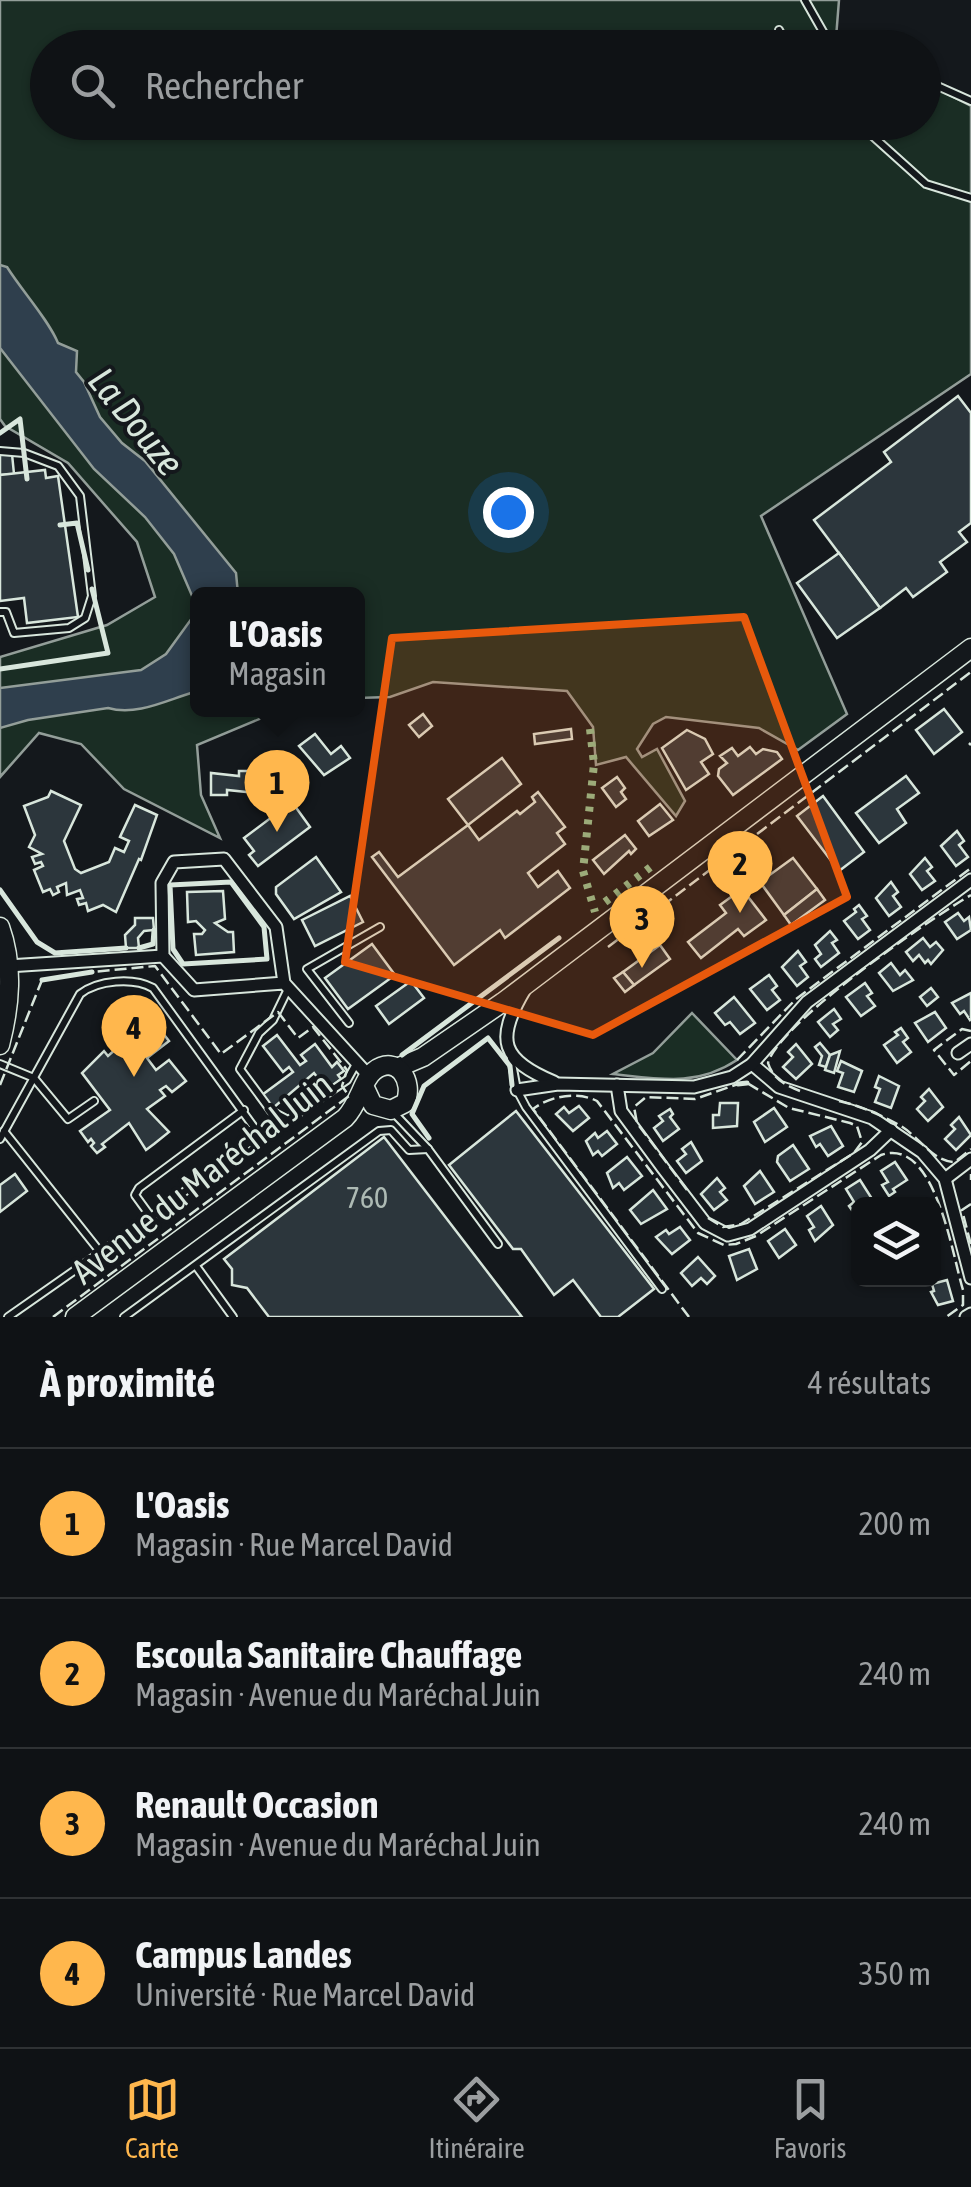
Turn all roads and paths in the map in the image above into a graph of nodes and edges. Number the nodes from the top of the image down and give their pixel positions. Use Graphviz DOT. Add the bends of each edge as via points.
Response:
graph roads {
  1 [pos="806,0"];
  2 [pos="822,30"];
  3 [pos="941,88"];
  4 [pos="971,102"];
  5 [pos="877,140"];
  6 [pos="971,198"];
  7 [pos="0,451"];
  8 [pos="0,612"];
  9 [pos="971,648"];
  10 [pos="971,880"];
  11 [pos="0,927"];
  12 [pos="380,927"];
  13 [pos="163,956"];
  14 [pos="8,966"];
  15 [pos="530,981"];
  16 [pos="286,985"];
  17 [pos="504,1002"];
  18 [pos="348,1022"];
  19 [pos="971,1044"];
  20 [pos="0,1045"];
  21 [pos="958,1053"];
  22 [pos="511,1056"];
  23 [pos="0,1064"];
  24 [pos="752,1064"];
  25 [pos="397,1068"];
  26 [pos="363,1076"];
  27 [pos="34,1078"];
  28 [pos="558,1084"];
  29 [pos="617,1085"];
  30 [pos="518,1090"];
  31 [pos="94,1100"];
  32 [pos="396,1102"];
  33 [pos="244,1110"];
  34 [pos="408,1126"];
  35 [pos="892,1130"];
  36 [pos="2,1135"];
  37 [pos="428,1149"];
  38 [pos="971,1159"];
  39 [pos="946,1180"];
  40 [pos="151,1217"];
  41 [pos="498,1244"];
  42 [pos="101,1253"];
  43 [pos="196,1266"];
  44 [pos="971,1278"];
  45 [pos="662,1290"];
  46 [pos="8,1317"];
  47 [pos="75,1317"];
  48 [pos="92,1317"];
  49 [pos="124,1317"];
  50 [pos="233,1317"];
  1 -- 2 [label="lane"];
  3 -- 4 [label="lane"];
  5 -- 6 [label="lane" via="926,184"];
  7 -- 8 [label="lane" via="58,466 80,496 92,596 85,618 69,628 14,633"];
  9 -- 15 [label="main road, Avenue du Maréchal Juin"];
  10 -- 24 [label="street" via="807,1002"];
  11 -- 14 [label="main road"];
  12 -- 18 [label="lane" via="308,969"];
  13 -- 14 [label="street"];
  13 -- 16 [label="street" via="194,990"];
  13 -- 16 [label="street" via="162,883 174,862 224,859 276,927"];
  14 -- 20 [label="main road"];
  15 -- 17 [label="main road, Avenue du Maréchal Juin"];
  15 -- 22 [label="street" via="509,1020"];
  16 -- 26 [label="street"];
  16 -- 26 [label="lane" via="273,1020 258,1033 240,1069 271,1111 288,1120"];
  17 -- 25 [label="main road, Avenue du Maréchal Juin"];
  17 -- 32 [label="main road, Avenue du Maréchal Juin"];
  19 -- 21 [label="street"];
  22 -- 28 [label="street"];
  22 -- 30 [label="lane"];
  23 -- 27 [label="lane"];
  24 -- 29 [label="street" via="694,1088"];
  24 -- 35 [label="street" via="790,1092 861,1113"];
  25 -- 26 [label="main road"];
  25 -- 32 [label="main road" via="406,1076"];
  26 -- 32 [label="main road" via="369,1100"];
  26 -- 47 [label="main road, Avenue du Maréchal Juin" via="345,1118"];
  27 -- 31 [label="lane" via="68,1119"];
  27 -- 33 [label="lane" via="80,994 94,984 134,982 154,988"];
  27 -- 36 [label="lane"];
  28 -- 29 [label="street"];
  28 -- 30 [label="street"];
  29 -- 35 [label="street" via="621,1111 663,1168 705,1223 728,1234 750,1229"];
  30 -- 45 [label="lane"];
  32 -- 34 [label="lane"];
  32 -- 34 [label="lane"];
  32 -- 48 [label="main road, Avenue du Maréchal Juin"];
  33 -- 40 [label="lane" via="256,1130 250,1142"];
  33 -- 40 [label="lane" via="139,1188 136,1195"];
  34 -- 37 [label="lane"];
  35 -- 39 [label="street"];
  36 -- 42 [label="lane"];
  37 -- 41 [label="lane"];
  37 -- 43 [label="lane" via="409,1150 391,1130 378,1132"];
  38 -- 39 [label="street"];
  39 -- 44 [label="street"];
  40 -- 42 [label="lane"];
  42 -- 46 [label="lane"];
  43 -- 49 [label="lane"];
  43 -- 50 [label="lane"];
}
